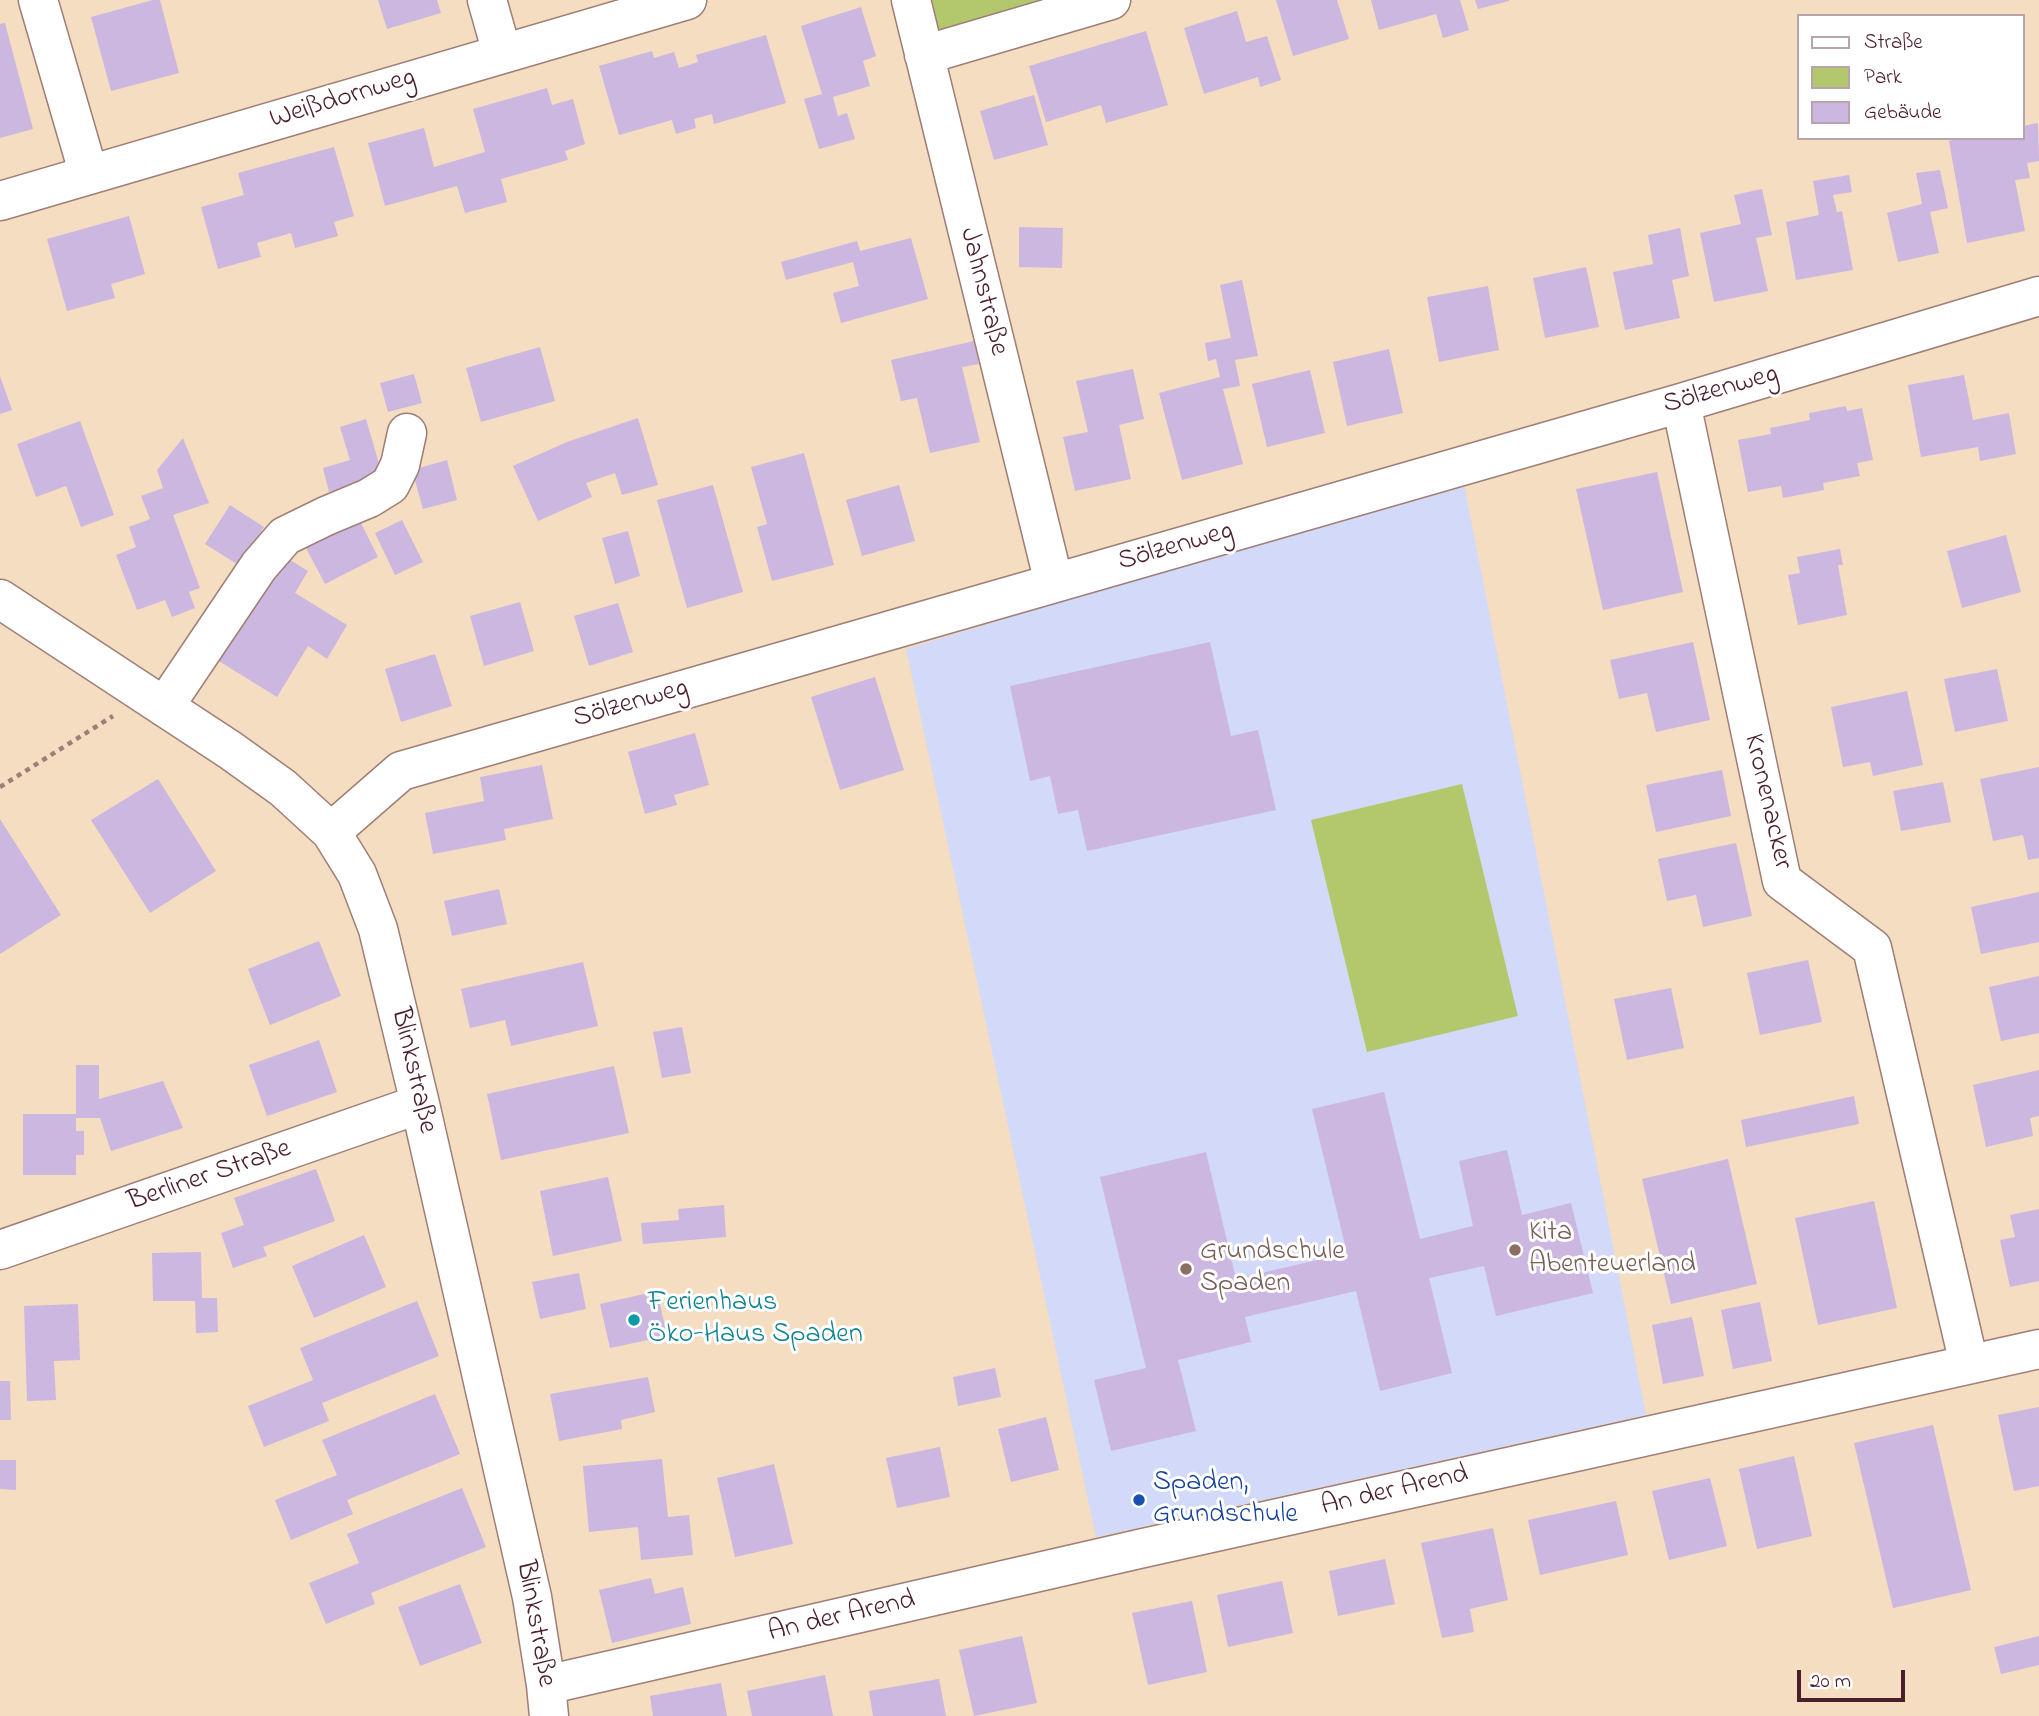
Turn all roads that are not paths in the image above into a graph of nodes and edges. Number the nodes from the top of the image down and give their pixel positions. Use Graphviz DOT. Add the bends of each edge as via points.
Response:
graph roads {
  1 [pos="38,0"];
  2 [pos="487,0"];
  3 [pos="687,0"];
  4 [pos="911,0"];
  5 [pos="1111,0"];
  6 [pos="502,53"];
  7 [pos="924,55"];
  8 [pos="89,175"];
  9 [pos="0,201"];
  10 [pos="2039,296"];
  11 [pos="1681,403"];
  12 [pos="407,433"];
  13 [pos="1054,583"];
  14 [pos="0,599"];
  15 [pos="156,701"];
  16 [pos="331,832"];
  17 [pos="420,1104"];
  18 [pos="0,1250"];
  19 [pos="2039,1349"];
  20 [pos="1969,1364"];
  21 [pos="547,1701"];
  1 -- 8 [label="street"];
  2 -- 6 [label="street"];
  3 -- 6 [label="street, Weißdornweg"];
  4 -- 7 [label="street, Jahnstraße"];
  5 -- 7 [label="street"];
  6 -- 8 [label="street, Weißdornweg"];
  7 -- 13 [label="street, Jahnstraße"];
  8 -- 9 [label="street, Weißdornweg"];
  10 -- 11 [label="street, Sölzenweg"];
  11 -- 13 [label="street, Sölzenweg"];
  11 -- 20 [label="street, Kronenacker" via="1782,881 1872,948"];
  12 -- 15 [label="street" via="390,485 285,536"];
  13 -- 16 [label="street, Sölzenweg" via="401,771"];
  14 -- 15 [label="street, Blinkstraße"];
  15 -- 16 [label="street, Blinkstraße" via="284,788"];
  16 -- 17 [label="street, Blinkstraße" via="358,874 378,929"];
  17 -- 18 [label="street, Berliner Straße"];
  17 -- 21 [label="street, Blinkstraße" via="532,1597"];
  19 -- 20 [label="street, An der Arend"];
  20 -- 21 [label="street, An der Arend" via="1153,1546"];
}
